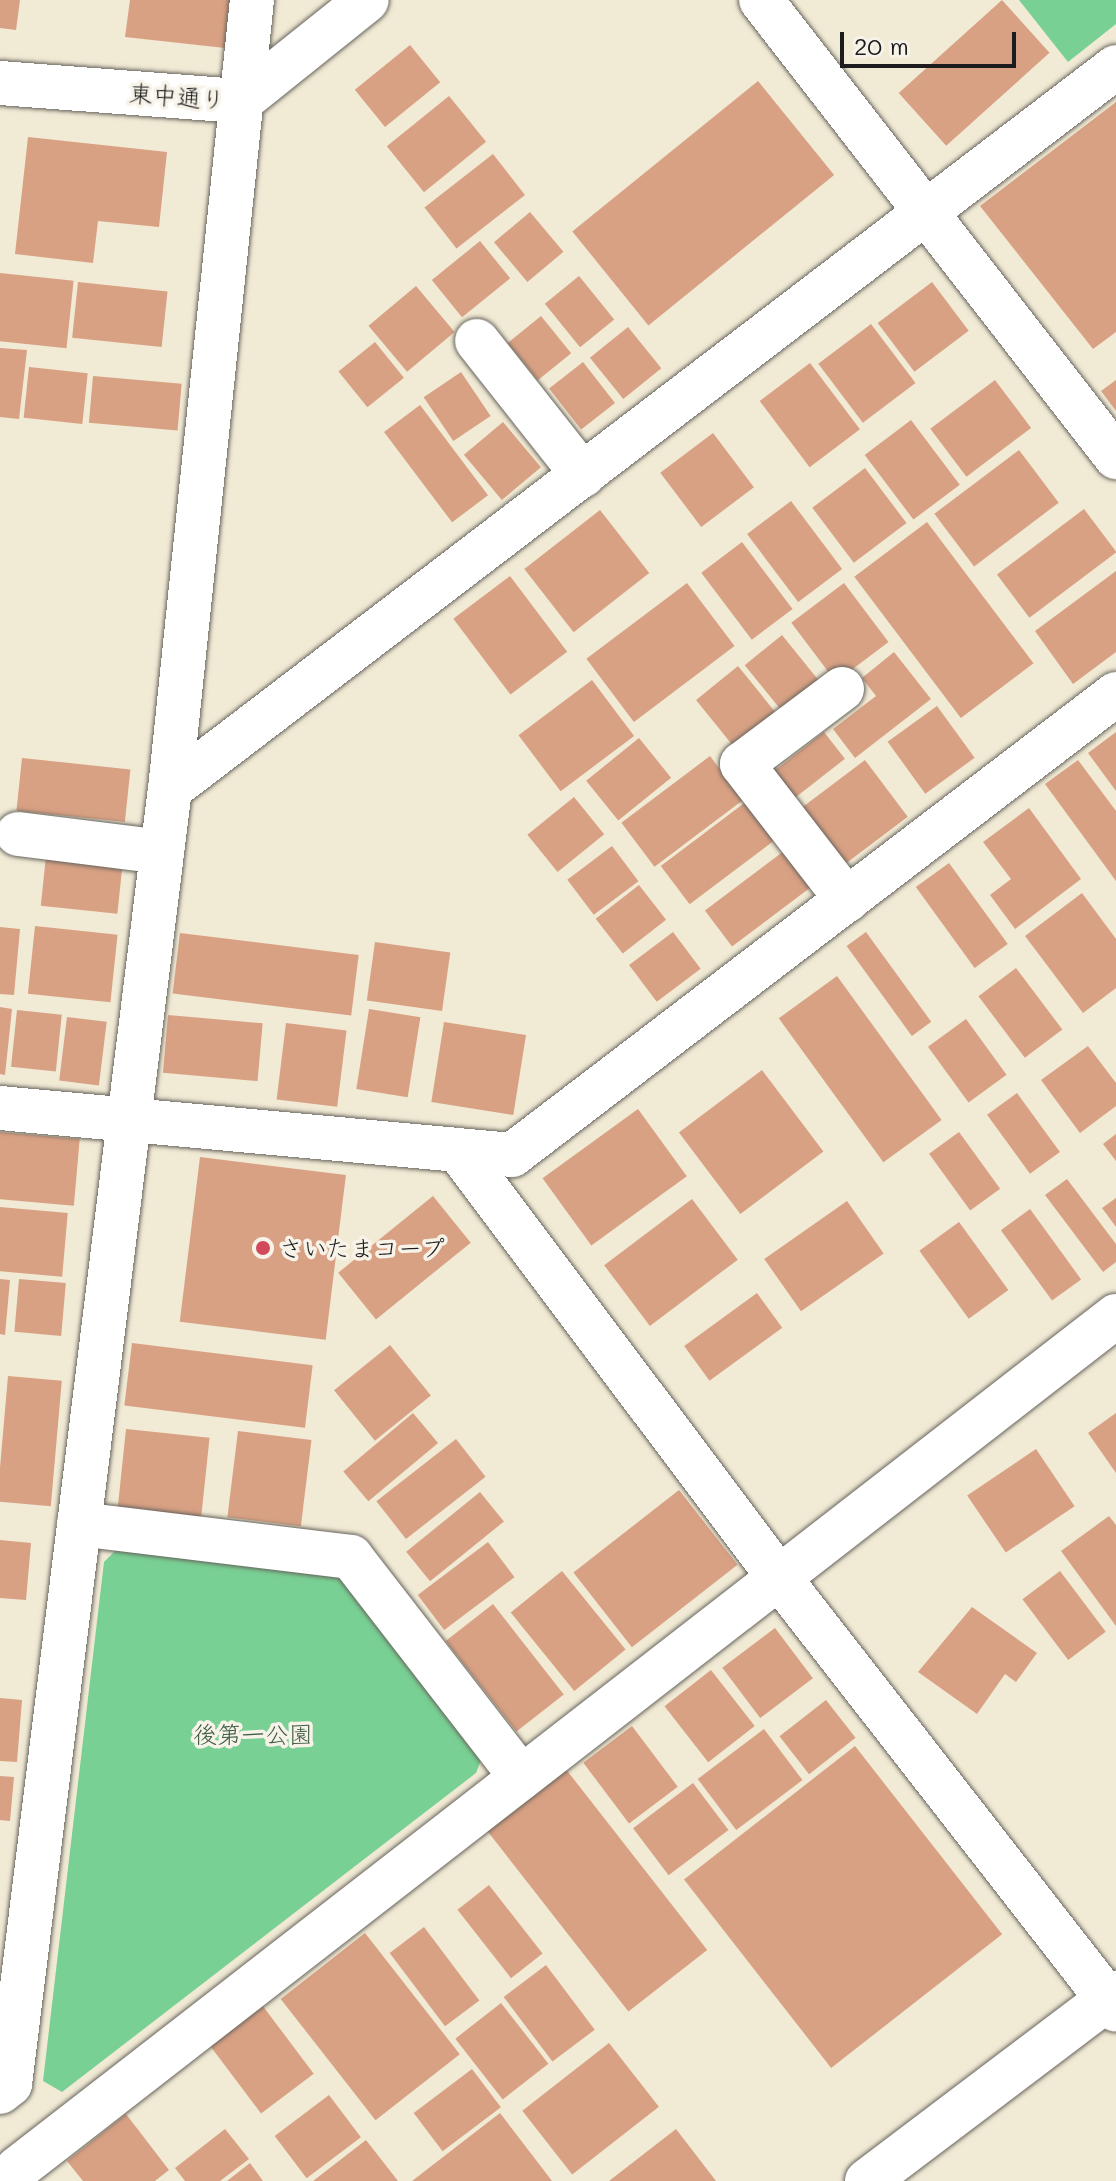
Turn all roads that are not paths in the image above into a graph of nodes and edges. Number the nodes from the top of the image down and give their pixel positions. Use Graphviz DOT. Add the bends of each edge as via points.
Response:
graph roads {
  1 [pos="252,0"];
  2 [pos="367,0"];
  3 [pos="761,0"];
  4 [pos="1116,67"];
  5 [pos="0,83"];
  6 [pos="241,101"];
  7 [pos="925,215"];
  8 [pos="477,341"];
  9 [pos="1116,457"];
  10 [pos="583,475"];
  11 [pos="842,689"];
  12 [pos="1116,694"];
  13 [pos="170,789"];
  14 [pos="18,834"];
  15 [pos="162,852"];
  16 [pos="847,900"];
  17 [pos="0,1108"];
  18 [pos="128,1117"];
  19 [pos="458,1150"];
  20 [pos="1116,1316"];
  21 [pos="79,1524"];
  22 [pos="777,1575"];
  23 [pos="520,1776"];
  24 [pos="1113,2001"];
  25 [pos="0,2092"];
  26 [pos="14,2166"];
  27 [pos="867,2181"];
  1 -- 6 [label="street"];
  2 -- 6 [label="street, 東中通り"];
  3 -- 7 [label="street"];
  4 -- 7 [label="street"];
  5 -- 6 [label="street, 東中通り"];
  6 -- 13 [label="street"];
  7 -- 9 [label="street"];
  7 -- 10 [label="street"];
  8 -- 10 [label="street"];
  10 -- 13 [label="street"];
  11 -- 16 [label="street" via="742,764"];
  12 -- 16 [label="street"];
  13 -- 15 [label="street"];
  14 -- 15 [label="street"];
  15 -- 18 [label="street"];
  16 -- 19 [label="street" via="512,1155"];
  17 -- 18 [label="street"];
  18 -- 19 [label="street"];
  18 -- 21 [label="street"];
  19 -- 22 [label="street"];
  20 -- 22 [label="street"];
  21 -- 23 [label="street" via="351,1557"];
  21 -- 25 [label="street" via="10,2084"];
  22 -- 23 [label="street"];
  22 -- 24 [label="street"];
  23 -- 26 [label="street"];
  24 -- 27 [label="street"];
}
